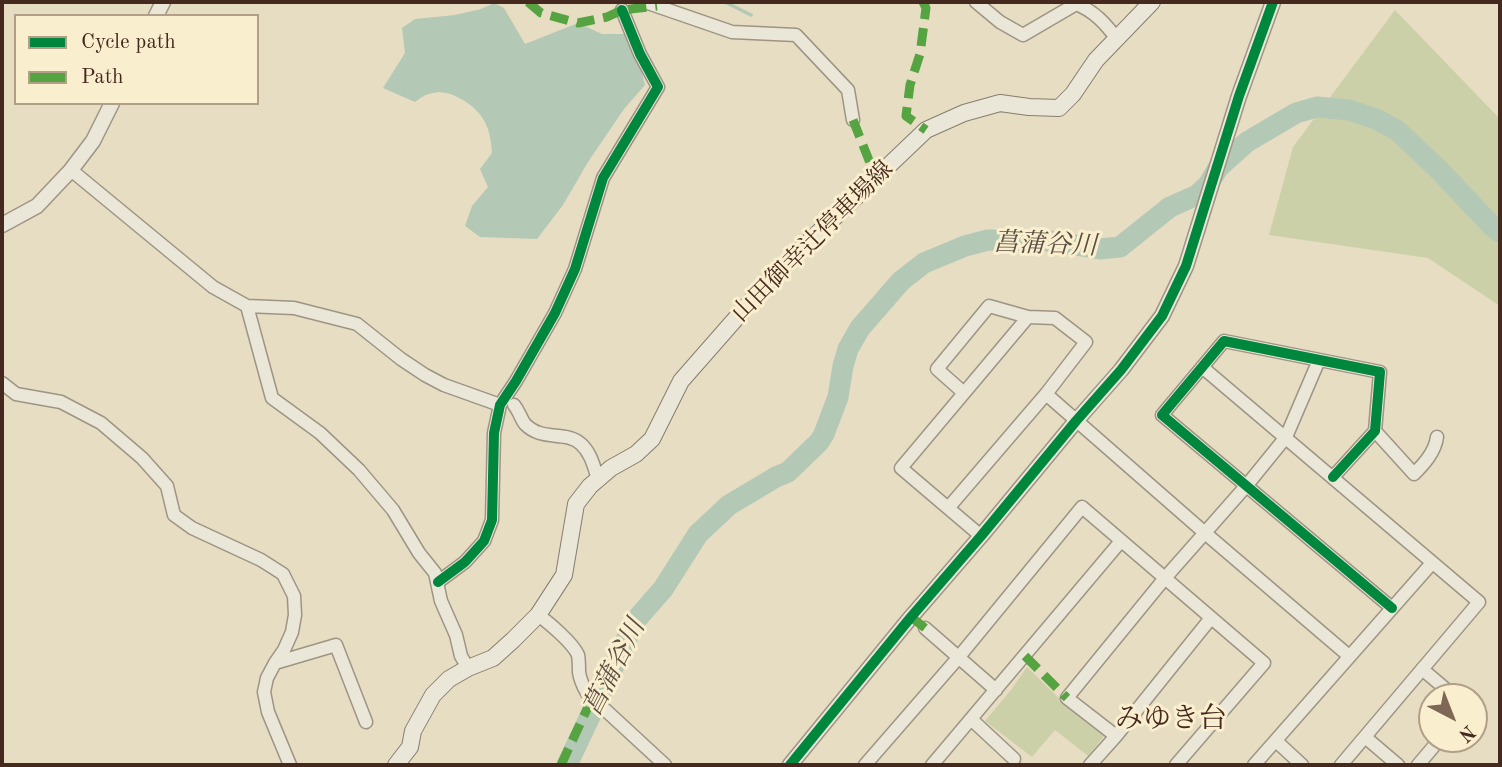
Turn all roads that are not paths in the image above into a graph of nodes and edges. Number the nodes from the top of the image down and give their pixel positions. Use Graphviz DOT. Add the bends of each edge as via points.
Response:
graph roads {
  1 [pos="645,2"];
  2 [pos="976,2"];
  3 [pos="1152,2"];
  4 [pos="1273,2"];
  5 [pos="622,10"];
  6 [pos="1117,39"];
  7 [pos="111,105"];
  8 [pos="853,120"];
  9 [pos="71,170"];
  10 [pos="2,226"];
  11 [pos="247,306"];
  12 [pos="1028,317"];
  13 [pos="1319,359"];
  14 [pos="1202,367"];
  15 [pos="2,383"];
  16 [pos="964,393"];
  17 [pos="1046,394"];
  18 [pos="500,405"];
  19 [pos="514,405"];
  20 [pos="1076,421"];
  21 [pos="1375,431"];
  22 [pos="1286,437"];
  23 [pos="1437,437"];
  24 [pos="1333,477"];
  25 [pos="598,479"];
  26 [pos="1247,485"];
  27 [pos="949,508"];
  28 [pos="1205,533"];
  29 [pos="981,536"];
  30 [pos="1121,541"];
  31 [pos="1432,563"];
  32 [pos="1165,578"];
  33 [pos="438,582"];
  34 [pos="1392,608"];
  35 [pos="538,615"];
  36 [pos="1211,618"];
  37 [pos="925,628"];
  38 [pos="1349,656"];
  39 [pos="958,658"];
  40 [pos="275,663"];
  41 [pos="468,668"];
  42 [pos="1422,668"];
  43 [pos="1439,683"];
  44 [pos="996,690"];
  45 [pos="971,719"];
  46 [pos="366,722"];
  47 [pos="1116,736"];
  48 [pos="1365,737"];
  49 [pos="1276,741"];
  50 [pos="1015,763"];
  51 [pos="290,765"];
  52 [pos="396,765"];
  53 [pos="665,765"];
  54 [pos="790,765"];
  55 [pos="866,765"];
  56 [pos="932,765"];
  57 [pos="1090,765"];
  58 [pos="1176,765"];
  59 [pos="1254,765"];
  60 [pos="1302,765"];
  61 [pos="1341,765"];
  62 [pos="1398,765"];
  1 -- 8 [label="street" via="732,32 796,35 848,90"];
  2 -- 6 [label="street" via="1023,35 1076,4 1105,23"];
  3 -- 6 [label="main road, 山田御幸辻停車場線"];
  4 -- 20 [label="street" via="1186,266 1162,316"];
  5 -- 18 [label="street" via="658,88 603,178 575,269"];
  6 -- 25 [label="main road, 山田御幸辻停車場線" via="1059,108 1000,103 926,130 765,284 681,382 652,439"];
  7 -- 9 [label="street" via="93,141"];
  9 -- 10 [label="street" via="37,206"];
  9 -- 11 [label="street" via="213,287"];
  11 -- 18 [label="street" via="295,308 357,324 425,375"];
  11 -- 33 [label="street" via="272,398 320,433 359,470 393,510"];
  12 -- 16 [label="street"];
  12 -- 16 [label="street" via="989,306 937,369"];
  12 -- 17 [label="street" via="1055,318 1086,342"];
  13 -- 14 [label="street" via="1224,341"];
  13 -- 21 [label="street" via="1380,372"];
  13 -- 22 [label="street"];
  14 -- 22 [label="street"];
  14 -- 26 [label="street" via="1163,415"];
  15 -- 40 [label="street" via="16,394 61,402 101,423 167,486 174,515 283,574 294,596 295,615 292,632"];
  16 -- 27 [label="street" via="901,468"];
  17 -- 20 [label="street"];
  17 -- 27 [label="street"];
  18 -- 33 [label="street" via="494,433 492,520 484,541"];
  19 -- 25 [label="street" via="533,430 582,445"];
  20 -- 28 [label="street"];
  20 -- 29 [label="street"];
  21 -- 23 [label="street" via="1414,474 1436,446"];
  21 -- 24 [label="street"];
  22 -- 24 [label="street"];
  22 -- 26 [label="street"];
  24 -- 31 [label="street"];
  25 -- 35 [label="main road, 山田御幸辻停車場線" via="576,504 564,575"];
  26 -- 28 [label="street"];
  26 -- 34 [label="street"];
  27 -- 29 [label="street"];
  28 -- 32 [label="street"];
  28 -- 38 [label="street"];
  29 -- 54 [label="street"];
  30 -- 32 [label="street"];
  30 -- 39 [label="street" via="1082,507"];
  30 -- 44 [label="street"];
  31 -- 34 [label="street"];
  31 -- 42 [label="street" via="1479,602"];
  32 -- 36 [label="street"];
  32 -- 47 [label="street" via="1067,698"];
  33 -- 41 [label="street"];
  34 -- 38 [label="street"];
  35 -- 41 [label="main road, 山田御幸辻停車場線" via="493,658"];
  35 -- 53 [label="street" via="570,641 587,693"];
  36 -- 47 [label="street"];
  36 -- 58 [label="street" via="1264,663"];
  37 -- 39 [label="street"];
  38 -- 49 [label="street"];
  39 -- 44 [label="street"];
  39 -- 55 [label="street"];
  40 -- 46 [label="street" via="336,645"];
  40 -- 51 [label="street" via="264,692"];
  41 -- 52 [label="main road, 山田御幸辻停車場線" via="433,695 410,747"];
  42 -- 43 [label="street"];
  42 -- 48 [label="street"];
  44 -- 45 [label="street"];
  45 -- 50 [label="street"];
  45 -- 56 [label="street"];
  47 -- 57 [label="street"];
  48 -- 61 [label="street"];
  48 -- 62 [label="street"];
  49 -- 59 [label="street"];
  49 -- 60 [label="street"];
}
